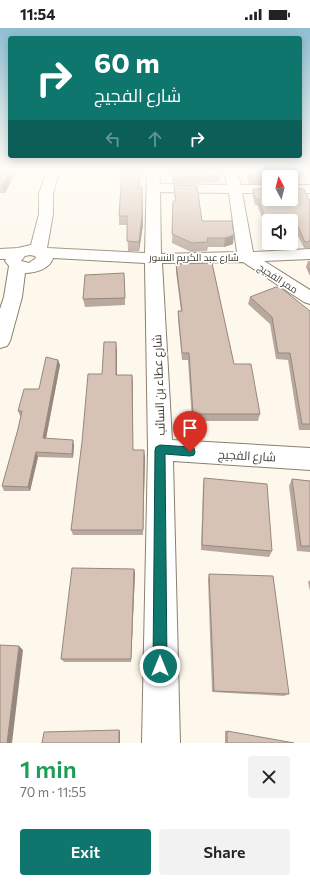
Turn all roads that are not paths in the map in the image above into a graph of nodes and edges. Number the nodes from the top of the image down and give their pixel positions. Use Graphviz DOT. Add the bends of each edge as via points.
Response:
graph roads {
  1 [pos="46,203"];
  2 [pos="152,203"];
  3 [pos="237,203"];
  4 [pos="0,254"];
  5 [pos="310,254"];
  6 [pos="153,257"];
  7 [pos="26,258"];
  8 [pos="246,258"];
  9 [pos="310,298"];
  10 [pos="8,302"];
  11 [pos="0,341"];
  12 [pos="160,450"];
  13 [pos="310,458"];
  14 [pos="160,743"];
  1 -- 7 [label="street" via="46,214"];
  2 -- 6 [label="street, شارع عطاء بن السائب"];
  3 -- 8 [label="street"];
  4 -- 7 [label="street, شارع عبد الكريم النسور"];
  5 -- 8 [label="street, شارع عبد الكريم النسور"];
  6 -- 7 [label="street, شارع عبد الكريم النسور"];
  6 -- 8 [label="street, شارع عبد الكريم النسور"];
  6 -- 12 [label="street, شارع عطاء بن السائب"];
  7 -- 10 [label="street"];
  8 -- 9 [label="street, ممر الفجيج"];
  10 -- 11 [label="street"];
  12 -- 13 [label="street, شارع الفجيج"];
  12 -- 14 [label="street, شارع عطاء بن السائب"];
}
